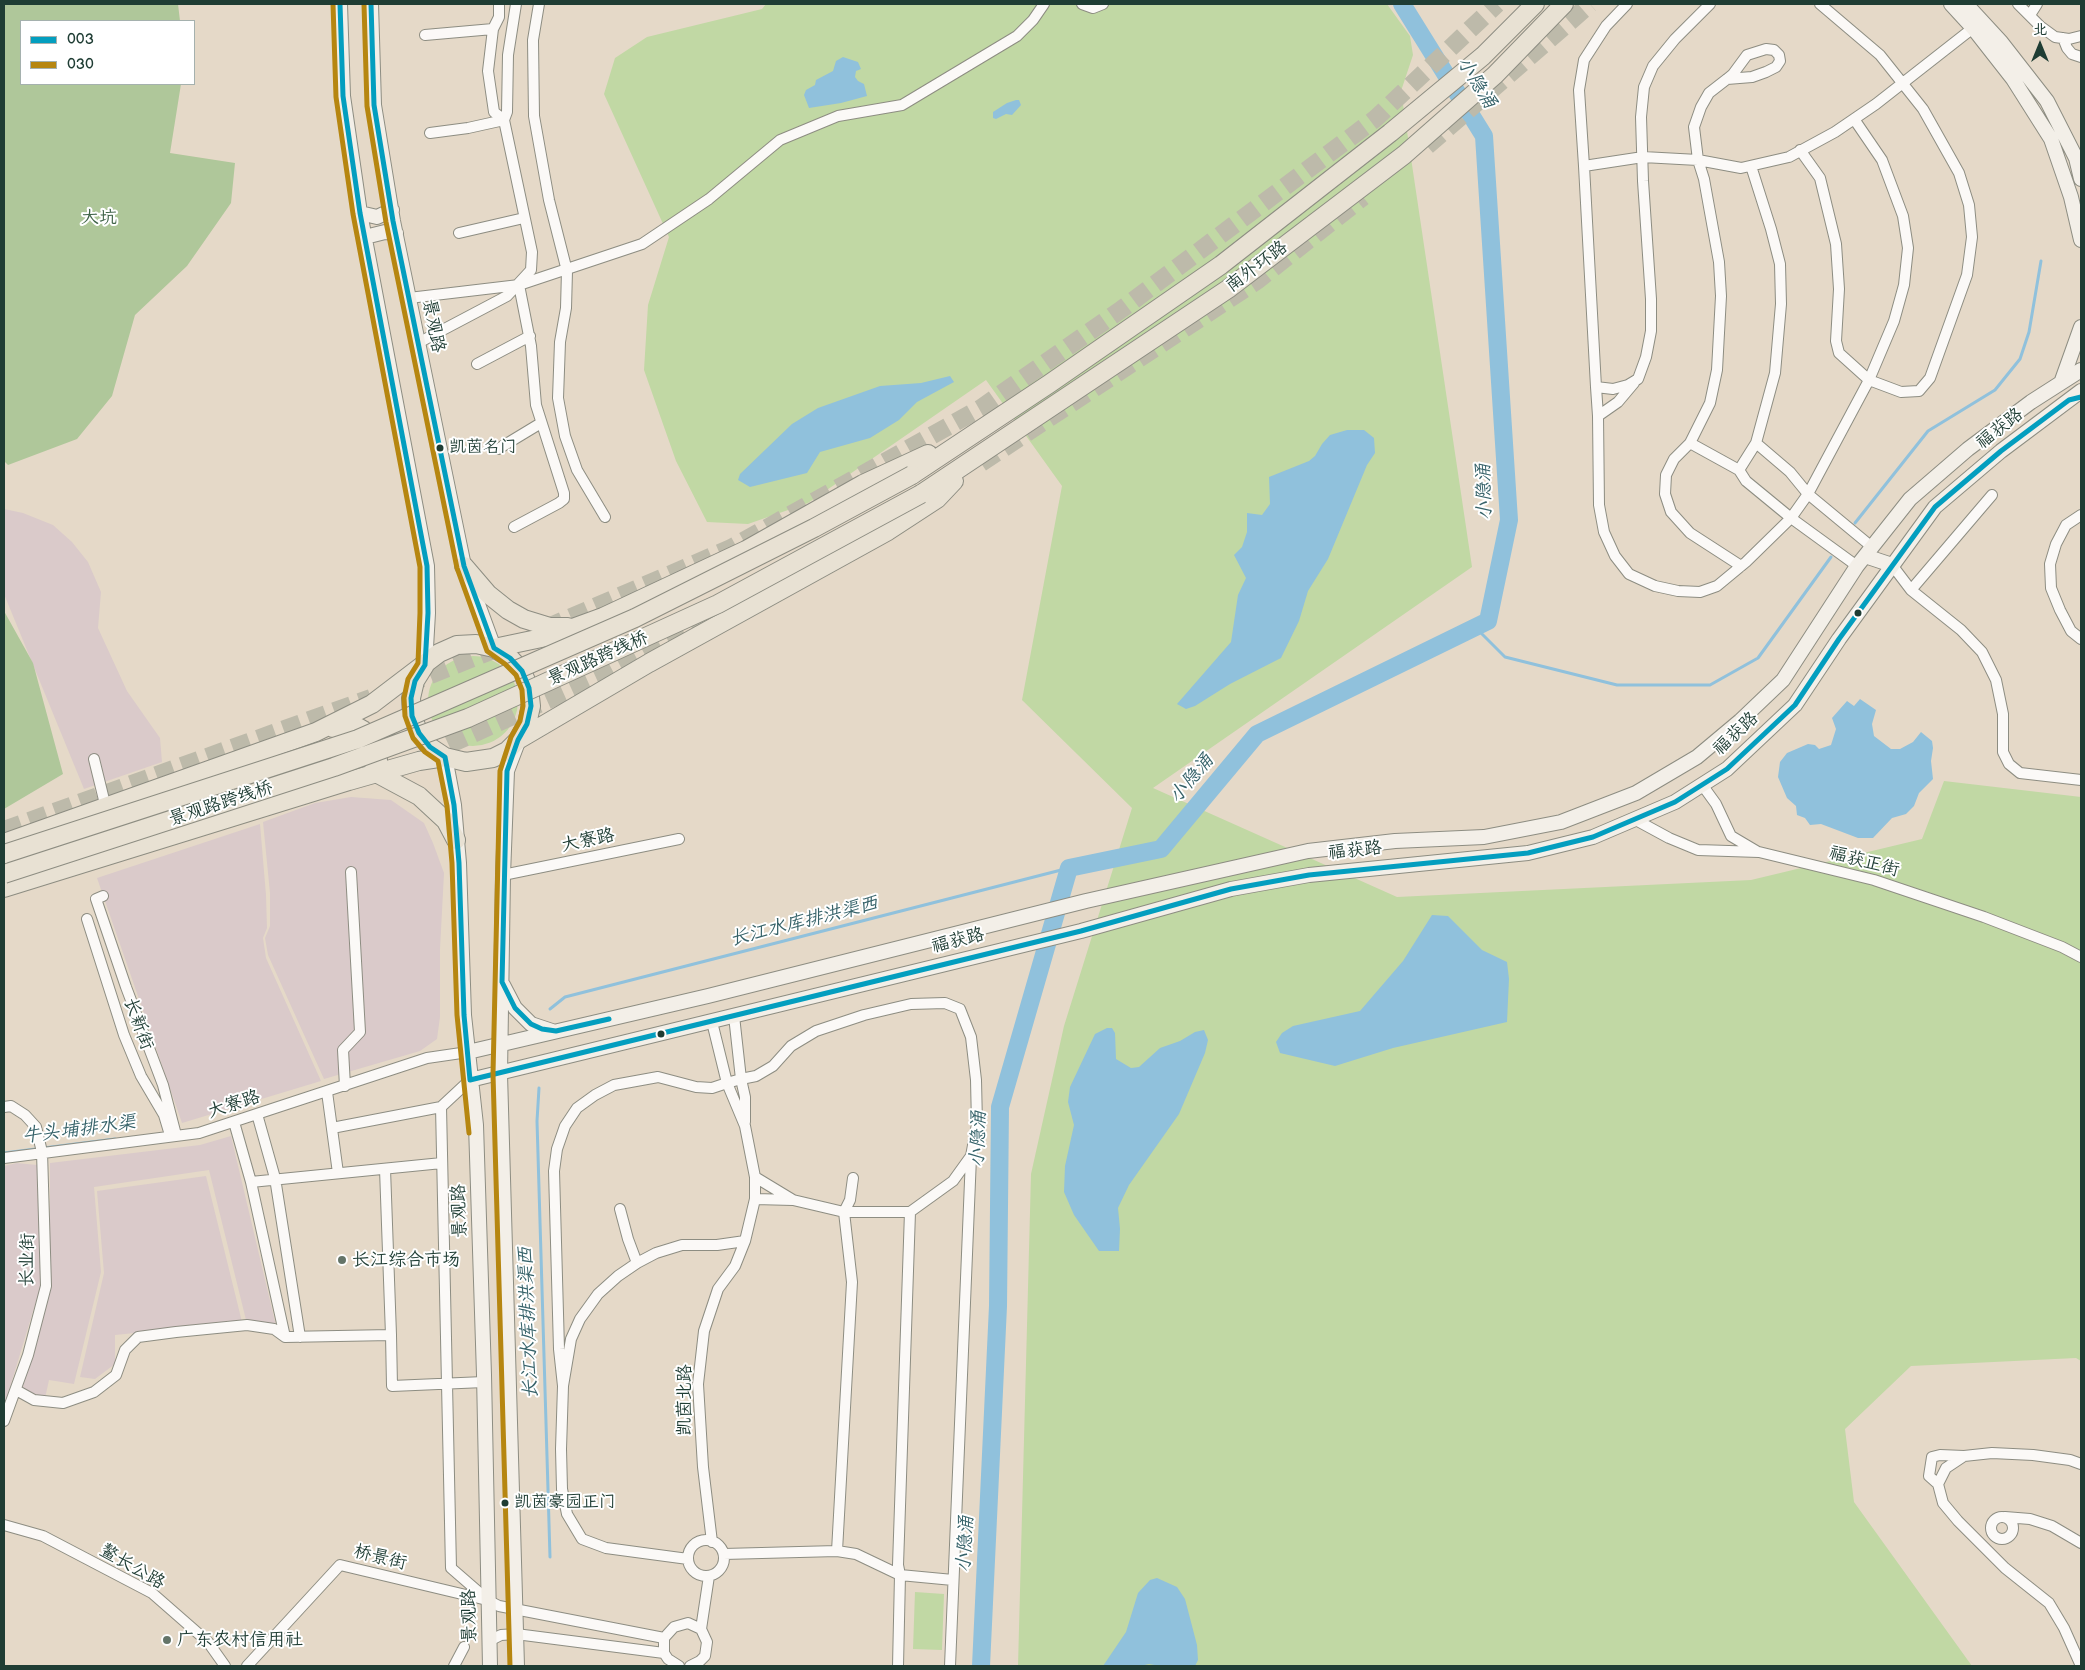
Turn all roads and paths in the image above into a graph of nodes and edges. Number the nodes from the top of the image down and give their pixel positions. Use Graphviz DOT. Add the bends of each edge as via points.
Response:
graph roads {
  1 [pos="340,4"];
  2 [pos="371,4"];
  3 [pos="498,4"];
  4 [pos="516,4"];
  5 [pos="539,4"];
  6 [pos="1044,4"];
  7 [pos="1082,4"];
  8 [pos="1103,4"];
  9 [pos="1535,4"];
  10 [pos="1564,4"];
  11 [pos="1627,4"];
  12 [pos="1710,4"];
  13 [pos="1820,4"];
  14 [pos="1951,4"];
  15 [pos="1966,4"];
  16 [pos="2018,4"];
  17 [pos="2037,4"];
  18 [pos="2030,15"];
  19 [pos="1973,28"];
  20 [pos="493,29"];
  21 [pos="425,35"];
  22 [pos="2081,36"];
  23 [pos="2063,38"];
  24 [pos="2081,57"];
  25 [pos="1727,79"];
  26 [pos="1903,83"];
  27 [pos="1854,119"];
  28 [pos="504,120"];
  29 [pos="430,132"];
  30 [pos="1800,150"];
  31 [pos="1643,157"];
  32 [pos="1698,160"];
  33 [pos="1584,166"];
  34 [pos="1751,166"];
  35 [pos="2081,179"];
  36 [pos="392,210"];
  37 [pos="360,213"];
  38 [pos="524,218"];
  39 [pos="396,233"];
  40 [pos="459,233"];
  41 [pos="365,237"];
  42 [pos="2081,240"];
  43 [pos="567,271"];
  44 [pos="519,285"];
  45 [pos="409,298"];
  46 [pos="2081,327"];
  47 [pos="530,336"];
  48 [pos="418,343"];
  49 [pos="477,364"];
  50 [pos="2081,370"];
  51 [pos="1638,379"];
  52 [pos="1869,380"];
  53 [pos="2062,383"];
  54 [pos="1596,387"];
  55 [pos="2081,391"];
  56 [pos="2075,398"];
  57 [pos="1598,416"];
  58 [pos="541,423"];
  59 [pos="970,436"];
  60 [pos="1690,442"];
  61 [pos="1756,443"];
  62 [pos="498,449"];
  63 [pos="980,455"];
  64 [pos="1738,470"];
  65 [pos="912,475"];
  66 [pos="921,494"];
  67 [pos="1808,494"];
  68 [pos="1992,495"];
  69 [pos="2081,514"];
  70 [pos="605,517"];
  71 [pos="1791,518"];
  72 [pos="514,527"];
  73 [pos="1865,556"];
  74 [pos="1892,565"];
  75 [pos="464,566"];
  76 [pos="1741,566"];
  77 [pos="1911,590"];
  78 [pos="576,627"];
  79 [pos="2081,640"];
  80 [pos="494,648"];
  81 [pos="425,665"];
  82 [pos="316,732"];
  83 [pos="518,740"];
  84 [pos="445,757"];
  85 [pos="94,759"];
  86 [pos="378,774"];
  87 [pos="2081,780"];
  88 [pos="349,781"];
  89 [pos="1703,786"];
  90 [pos="106,808"];
  91 [pos="1634,820"];
  92 [pos="679,839"];
  93 [pos="456,840"];
  94 [pos="4,843"];
  95 [pos="1759,852"];
  96 [pos="4,854"];
  97 [pos="351,872"];
  98 [pos="4,874"];
  99 [pos="503,875"];
  100 [pos="4,888"];
  101 [pos="103,896"];
  102 [pos="87,919"];
  103 [pos="2081,957"];
  104 [pos="502,982"];
  105 [pos="734,1016"];
  106 [pos="712,1022"];
  107 [pos="556,1031"];
  108 [pos="501,1044"];
  109 [pos="468,1052"];
  110 [pos="500,1074"];
  111 [pos="741,1078"];
  112 [pos="470,1080"];
  113 [pos="727,1083"];
  114 [pos="346,1086"];
  115 [pos="327,1092"];
  116 [pos="4,1107"];
  117 [pos="441,1107"];
  118 [pos="257,1114"];
  119 [pos="234,1122"];
  120 [pos="745,1126"];
  121 [pos="332,1128"];
  122 [pos="173,1135"];
  123 [pos="41,1149"];
  124 [pos="971,1156"];
  125 [pos="4,1158"];
  126 [pos="442,1163"];
  127 [pos="385,1169"];
  128 [pos="338,1173"];
  129 [pos="755,1177"];
  130 [pos="275,1178"];
  131 [pos="853,1178"];
  132 [pos="251,1182"];
  133 [pos="755,1199"];
  134 [pos="793,1200"];
  135 [pos="620,1209"];
  136 [pos="844,1212"];
  137 [pos="910,1212"];
  138 [pos="745,1241"];
  139 [pos="637,1263"];
  140 [pos="390,1335"];
  141 [pos="285,1337"];
  142 [pos="300,1337"];
  143 [pos="484,1382"];
  144 [pos="448,1384"];
  145 [pos="563,1386"];
  146 [pos="16,1390"];
  147 [pos="4,1421"];
  148 [pos="1964,1456"];
  149 [pos="2081,1464"];
  150 [pos="1938,1484"];
  151 [pos="2005,1517"];
  152 [pos="2038,1522"];
  153 [pos="4,1524"];
  154 [pos="2013,1530"];
  155 [pos="712,1542"];
  156 [pos="2081,1543"];
  157 [pos="836,1551"];
  158 [pos="724,1554"];
  159 [pos="688,1559"];
  160 [pos="900,1575"];
  161 [pos="709,1576"];
  162 [pos="953,1580"];
  163 [pos="489,1601"];
  164 [pos="516,1608"];
  165 [pos="700,1629"];
  166 [pos="516,1634"];
  167 [pos="664,1638"];
  168 [pos="489,1641"];
  169 [pos="464,1647"];
  170 [pos="664,1653"];
  171 [pos="225,1666"];
  172 [pos="247,1666"];
  173 [pos="454,1666"];
  174 [pos="490,1666"];
  175 [pos="516,1666"];
  176 [pos="679,1666"];
  177 [pos="693,1666"];
  178 [pos="898,1666"];
  179 [pos="950,1666"];
  180 [pos="2081,1666"];
  1 -- 37 [label="street" via="343,96"];
  2 -- 36 [label="street, 景观路" via="374,105"];
  3 -- 20 [label="street" via="499,17"];
  4 -- 28 [label="street" via="508,55 507,112"];
  5 -- 43 [label="street" via="533,40 534,116 549,200"];
  6 -- 43 [label="street" via="1017,36 902,105 838,116 780,140 709,199 642,244"];
  7 -- 8 [label="street" via="1093,8"];
  9 -- 59 [label="highway, 南外环路" via="1483,56 1221,265"];
  10 -- 63 [label="highway, 南外环路" via="1495,75 1404,155 1228,288"];
  11 -- 33 [label="street" via="1606,26 1584,60 1579,90"];
  12 -- 31 [label="street" via="1653,66 1644,86 1641,117"];
  13 -- 26 [label="street" via="1880,55"];
  14 -- 19 [label="street"];
  15 -- 35 [label="street" via="2047,101 2076,158"];
  16 -- 18 [label="street"];
  17 -- 18 [label="street"];
  18 -- 23 [label="street" via="2055,37"];
  19 -- 26 [label="street"];
  19 -- 42 [label="street" via="2013,79 2051,139 2071,197"];
  20 -- 21 [label="street"];
  20 -- 28 [label="street" via="488,71 491,99 497,116"];
  22 -- 23 [label="street"];
  23 -- 24 [label="street" via="2072,54"];
  25 -- 25 [label="street" via="1747,55 1755,51 1774,50 1779,55 1776,67 1766,72"];
  25 -- 32 [label="street" via="1709,93 1701,107 1694,127"];
  26 -- 27 [label="street"];
  26 -- 52 [label="street" via="1923,109 1959,173 1969,205 1972,237 1967,275 1930,378 1919,391 1901,392"];
  27 -- 30 [label="street"];
  27 -- 52 [label="street" via="1882,160 1903,216 1908,248 1904,285 1894,321"];
  28 -- 29 [label="street"];
  28 -- 38 [label="street"];
  30 -- 34 [label="street" via="1789,157"];
  30 -- 52 [label="street" via="1820,178 1836,244 1839,289 1836,340 1839,353"];
  31 -- 32 [label="street"];
  31 -- 33 [label="street"];
  31 -- 51 [label="street" via="1651,331"];
  32 -- 34 [label="street" via="1741,168"];
  32 -- 60 [label="street" via="1719,262 1721,328 1710,403"];
  33 -- 54 [label="street"];
  34 -- 61 [label="street" via="1780,264 1781,304 1775,373"];
  36 -- 37 [label="street" via="377,217"];
  36 -- 39 [label="street, 景观路"];
  37 -- 41 [label="street"];
  38 -- 40 [label="street"];
  38 -- 44 [label="street" via="533,264"];
  39 -- 41 [label="street"];
  39 -- 45 [label="street, 景观路"];
  41 -- 81 [label="street" via="427,566"];
  43 -- 44 [label="street"];
  43 -- 70 [label="street" via="558,398 565,436 577,470"];
  44 -- 45 [label="street"];
  44 -- 47 [label="street"];
  44 -- 48 [label="street" via="507,296"];
  45 -- 48 [label="street, 景观路"];
  46 -- 53 [label="street"];
  47 -- 49 [label="street"];
  47 -- 58 [label="street" via="536,405"];
  48 -- 75 [label="street, 景观路"];
  50 -- 53 [label="street, 福获路"];
  51 -- 54 [label="street" via="1614,389"];
  51 -- 57 [label="street" via="1618,402"];
  52 -- 67 [label="street"];
  53 -- 73 [label="street, 福获路" via="1968,449 1917,493"];
  54 -- 57 [label="street"];
  55 -- 56 [label="street, 福获路"];
  56 -- 74 [label="street, 福获路" via="2000,451 1935,507"];
  57 -- 76 [label="street" via="1597,460 1604,532 1615,556 1629,574 1655,586 1700,592 1717,586"];
  58 -- 62 [label="street"];
  58 -- 72 [label="street" via="564,499"];
  59 -- 65 [label="highway, 南外环路"];
  59 -- 78 [label="highway" via="886,472 746,550 603,618"];
  60 -- 64 [label="street"];
  60 -- 76 [label="street" via="1674,459 1666,475 1665,494 1671,512 1690,532"];
  61 -- 64 [label="street"];
  61 -- 67 [label="street" via="1790,472"];
  63 -- 66 [label="highway, 南外环路"];
  63 -- 83 [label="highway" via="937,499 888,531 648,663"];
  64 -- 71 [label="street" via="1746,481"];
  65 -- 96 [label="highway, 景观路跨线桥, bridge" via="635,618 358,739"];
  66 -- 98 [label="highway, 景观路跨线桥, bridge" via="718,604 468,718 334,768"];
  67 -- 71 [label="street"];
  67 -- 73 [label="street"];
  68 -- 77 [label="street"];
  69 -- 79 [label="street" via="2066,525 2050,564 2051,588 2071,631"];
  71 -- 73 [label="street"];
  71 -- 76 [label="street"];
  73 -- 74 [label="street"];
  73 -- 107 [label="street, 福获路" via="1783,680 1740,721 1697,757 1636,793 1561,822 1484,836 1395,840 1308,851 1086,901"];
  74 -- 77 [label="street"];
  74 -- 89 [label="street, 福获路" via="1795,705 1727,769"];
  75 -- 78 [label="highway" via="488,594 524,619 550,627"];
  75 -- 80 [label="street, 景观路"];
  77 -- 87 [label="street" via="1961,630 1982,652 1996,680 2004,714 2003,752 2009,764 2020,773"];
  78 -- 80 [label="highway" via="551,636"];
  80 -- 81 [label="highway" via="476,644 457,645 439,653"];
  80 -- 83 [label="highway" via="522,671 529,688 531,706 527,724"];
  81 -- 82 [label="highway" via="372,704"];
  81 -- 84 [label="highway" via="415,680 412,716 430,747"];
  82 -- 88 [label="highway" via="356,726 377,743 378,761"];
  82 -- 90 [label="highway"];
  83 -- 84 [label="highway" via="507,751 478,762"];
  83 -- 99 [label="street" via="507,772"];
  84 -- 86 [label="highway"];
  84 -- 93 [label="street, 景观路" via="454,805"];
  85 -- 90 [label="street"];
  86 -- 88 [label="highway"];
  86 -- 93 [label="highway" via="419,796 446,821"];
  88 -- 100 [label="highway"];
  89 -- 91 [label="street, 福获路"];
  89 -- 95 [label="street" via="1716,804 1731,836"];
  90 -- 94 [label="highway"];
  91 -- 95 [label="street, 福获正街" via="1698,850"];
  91 -- 105 [label="street, 福获路" via="1593,837 1528,853 1309,874 1231,889 1081,930"];
  92 -- 99 [label="street, 大寮路"];
  93 -- 109 [label="street, 景观路"];
  95 -- 103 [label="street, 福获正街" via="1883,883 1993,920"];
  97 -- 114 [label="street" via="360,1032 344,1050"];
  99 -- 104 [label="street"];
  101 -- 122 [label="street" via="96,899 163,1085"];
  102 -- 122 [label="street, 长新街" via="124,1035 141,1076"];
  104 -- 107 [label="street" via="514,1008 531,1024"];
  104 -- 108 [label="street"];
  105 -- 106 [label="street, 福获路"];
  105 -- 111 [label="street"];
  106 -- 110 [label="street, 福获路"];
  106 -- 113 [label="street"];
  107 -- 108 [label="street, 福获路"];
  108 -- 109 [label="street, 福获路"];
  108 -- 110 [label="street"];
  109 -- 112 [label="street, 景观路"];
  109 -- 114 [label="street, 大寮路" via="427,1058"];
  110 -- 112 [label="street, 福获路"];
  110 -- 164 [label="street"];
  111 -- 113 [label="street"];
  111 -- 120 [label="street" via="746,1097"];
  111 -- 124 [label="street" via="756,1076 772,1066 791,1046 816,1031 911,1004 945,1004 960,1009 971,1037 976,1080 977,1124"];
  112 -- 117 [label="street"];
  112 -- 143 [label="street, 景观路" via="476,1125"];
  113 -- 120 [label="street"];
  113 -- 145 [label="street" via="712,1088 696,1087 658,1077 614,1085 577,1108 565,1126 554,1171"];
  114 -- 115 [label="street, 大寮路"];
  115 -- 118 [label="street, 大寮路"];
  115 -- 121 [label="street"];
  116 -- 123 [label="street, 长业街" via="11,1106 36,1126"];
  117 -- 121 [label="street"];
  117 -- 126 [label="street"];
  118 -- 119 [label="street, 大寮路"];
  118 -- 130 [label="street"];
  119 -- 122 [label="street, 大寮路" via="199,1133"];
  119 -- 132 [label="street"];
  120 -- 129 [label="street, 凯茵北路"];
  121 -- 128 [label="street"];
  122 -- 123 [label="street, 大寮路"];
  123 -- 125 [label="street, 大寮路"];
  123 -- 146 [label="street, 长业街" via="46,1286"];
  124 -- 137 [label="street" via="953,1181"];
  124 -- 162 [label="street"];
  126 -- 127 [label="street"];
  126 -- 144 [label="street"];
  127 -- 128 [label="street"];
  127 -- 140 [label="street"];
  128 -- 130 [label="street"];
  129 -- 133 [label="street, 凯茵北路"];
  129 -- 134 [label="street"];
  130 -- 132 [label="street"];
  130 -- 142 [label="street"];
  131 -- 136 [label="street" via="850,1200"];
  132 -- 141 [label="street"];
  133 -- 134 [label="street"];
  133 -- 138 [label="street, 凯茵北路"];
  134 -- 136 [label="street"];
  135 -- 139 [label="street"];
  136 -- 137 [label="street"];
  136 -- 157 [label="street" via="852,1282"];
  137 -- 160 [label="street" via="898,1555"];
  138 -- 139 [label="street" via="682,1245"];
  138 -- 155 [label="street, 凯茵北路" via="735,1266 718,1289 704,1331 698,1384"];
  139 -- 145 [label="street" via="598,1294 580,1318 571,1339"];
  140 -- 142 [label="street"];
  140 -- 144 [label="street" via="392,1386"];
  141 -- 142 [label="street"];
  141 -- 146 [label="street" via="274,1329 248,1325 138,1337 126,1350 116,1375 94,1392 63,1403 34,1400"];
  143 -- 144 [label="street"];
  143 -- 163 [label="street, 景观路"];
  144 -- 163 [label="street" via="452,1568"];
  145 -- 159 [label="street" via="562,1489 567,1514 582,1539 606,1548"];
  146 -- 147 [label="street, 长业街"];
  148 -- 149 [label="street" via="1992,1453 2033,1455"];
  148 -- 150 [label="street" via="1946,1468"];
  148 -- 150 [label="street" via="1932,1458 1929,1476"];
  150 -- 180 [label="street" via="1943,1503 1958,1521 2005,1568 2049,1603"];
  151 -- 152 [label="street"];
  151 -- 154 [label="street" via="2012,1523"];
  151 -- 154 [label="street" via="1993,1520 1993,1534 2002,1539"];
  152 -- 154 [label="street" via="2026,1522"];
  152 -- 156 [label="street" via="2052,1526"];
  153 -- 171 [label="street, 鳌长公路" via="43,1536 152,1593 208,1642"];
  155 -- 158 [label="street" via="718,1544"];
  155 -- 159 [label="street" via="706,1540 695,1544"];
  157 -- 158 [label="street"];
  157 -- 160 [label="street" via="856,1554"];
  158 -- 161 [label="street" via="722,1566"];
  159 -- 161 [label="street" via="697,1574"];
  160 -- 162 [label="street"];
  160 -- 178 [label="street"];
  161 -- 165 [label="street"];
  162 -- 179 [label="street"];
  163 -- 164 [label="street"];
  163 -- 168 [label="street, 景观路"];
  163 -- 172 [label="street, 桥景街" via="340,1565"];
  164 -- 166 [label="street"];
  164 -- 167 [label="street"];
  165 -- 167 [label="street" via="688,1623 680,1624"];
  165 -- 177 [label="street" via="707,1649"];
  166 -- 168 [label="street" via="501,1635"];
  166 -- 170 [label="street"];
  166 -- 175 [label="street"];
  167 -- 170 [label="street"];
  168 -- 174 [label="street, 景观路"];
  169 -- 173 [label="street"];
  170 -- 176 [label="street"];
}
